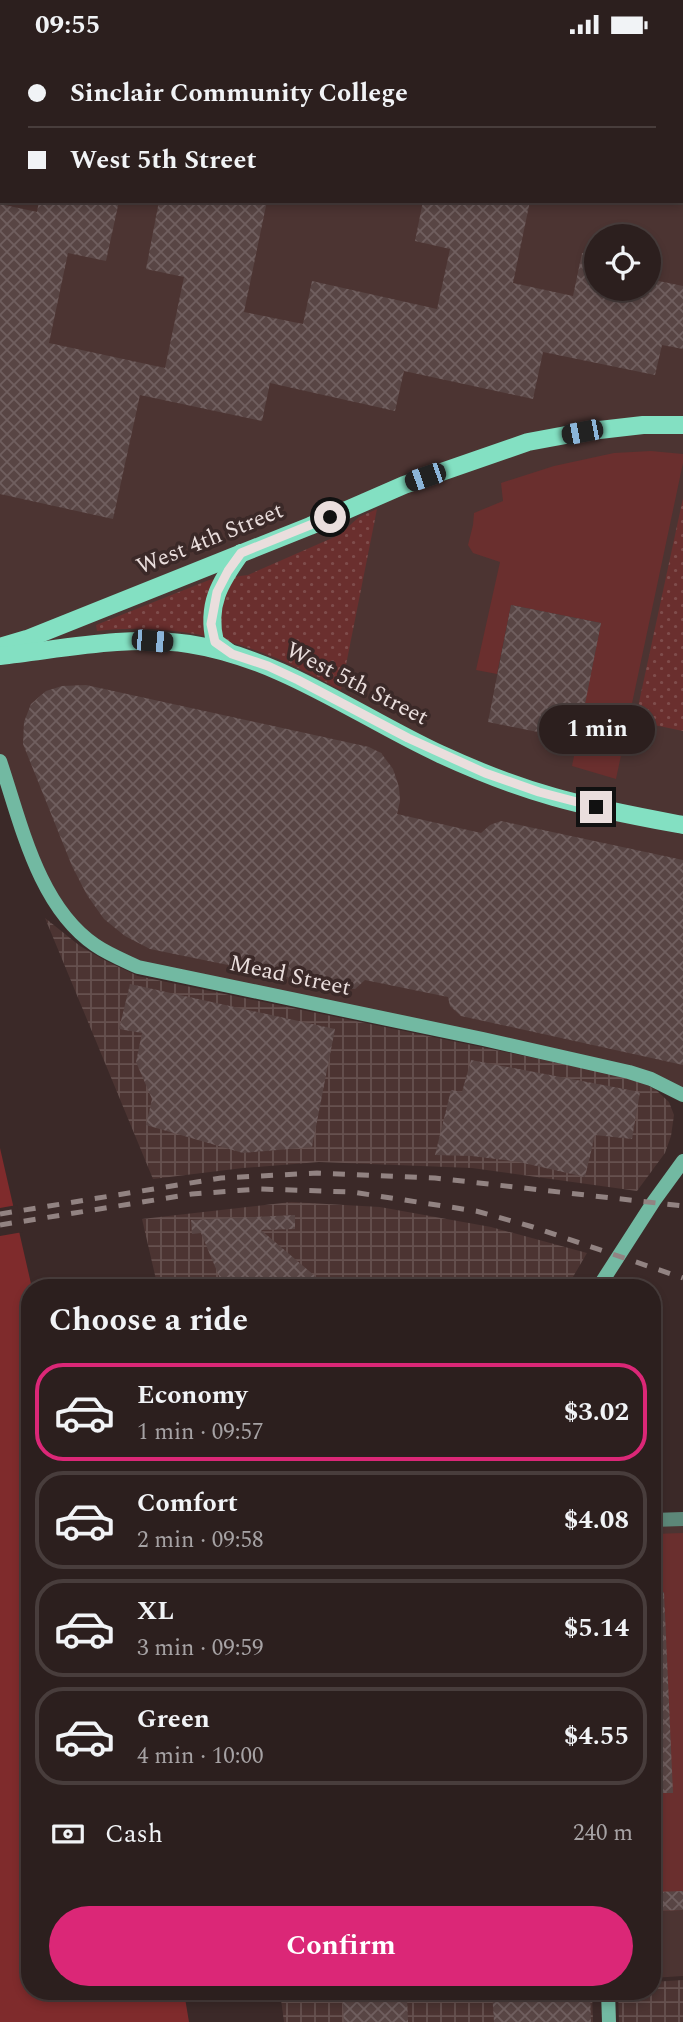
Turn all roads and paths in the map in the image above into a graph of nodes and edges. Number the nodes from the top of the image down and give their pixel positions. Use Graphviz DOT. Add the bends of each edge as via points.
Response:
graph roads {
  1 [pos="683,425"];
  2 [pos="241,553"];
  3 [pos="0,647"];
  4 [pos="232,654"];
  5 [pos="0,656"];
  6 [pos="0,761"];
  7 [pos="683,825"];
  8 [pos="683,1095"];
  9 [pos="683,1161"];
  10 [pos="604,1279"];
  11 [pos="683,1519"];
  12 [pos="661,1520"];
  13 [pos="608,2000"];
  14 [pos="609,2022"];
  1 -- 2 [label="main road, West 4th Street" via="643,425 528,442 404,485"];
  2 -- 3 [label="main road, West 4th Street"];
  2 -- 4 [label="main road" via="217,592 211,624 215,642"];
  4 -- 5 [label="main road, West 5th Street" via="152,641"];
  4 -- 7 [label="main road, West 5th Street" via="298,680 485,773 554,797"];
  6 -- 8 [label="street, Mead Street" via="47,891 76,930 112,956 138,967 629,1072"];
  9 -- 10 [label="street"];
  11 -- 12 [label="street"];
  13 -- 14 [label="street"];
}
